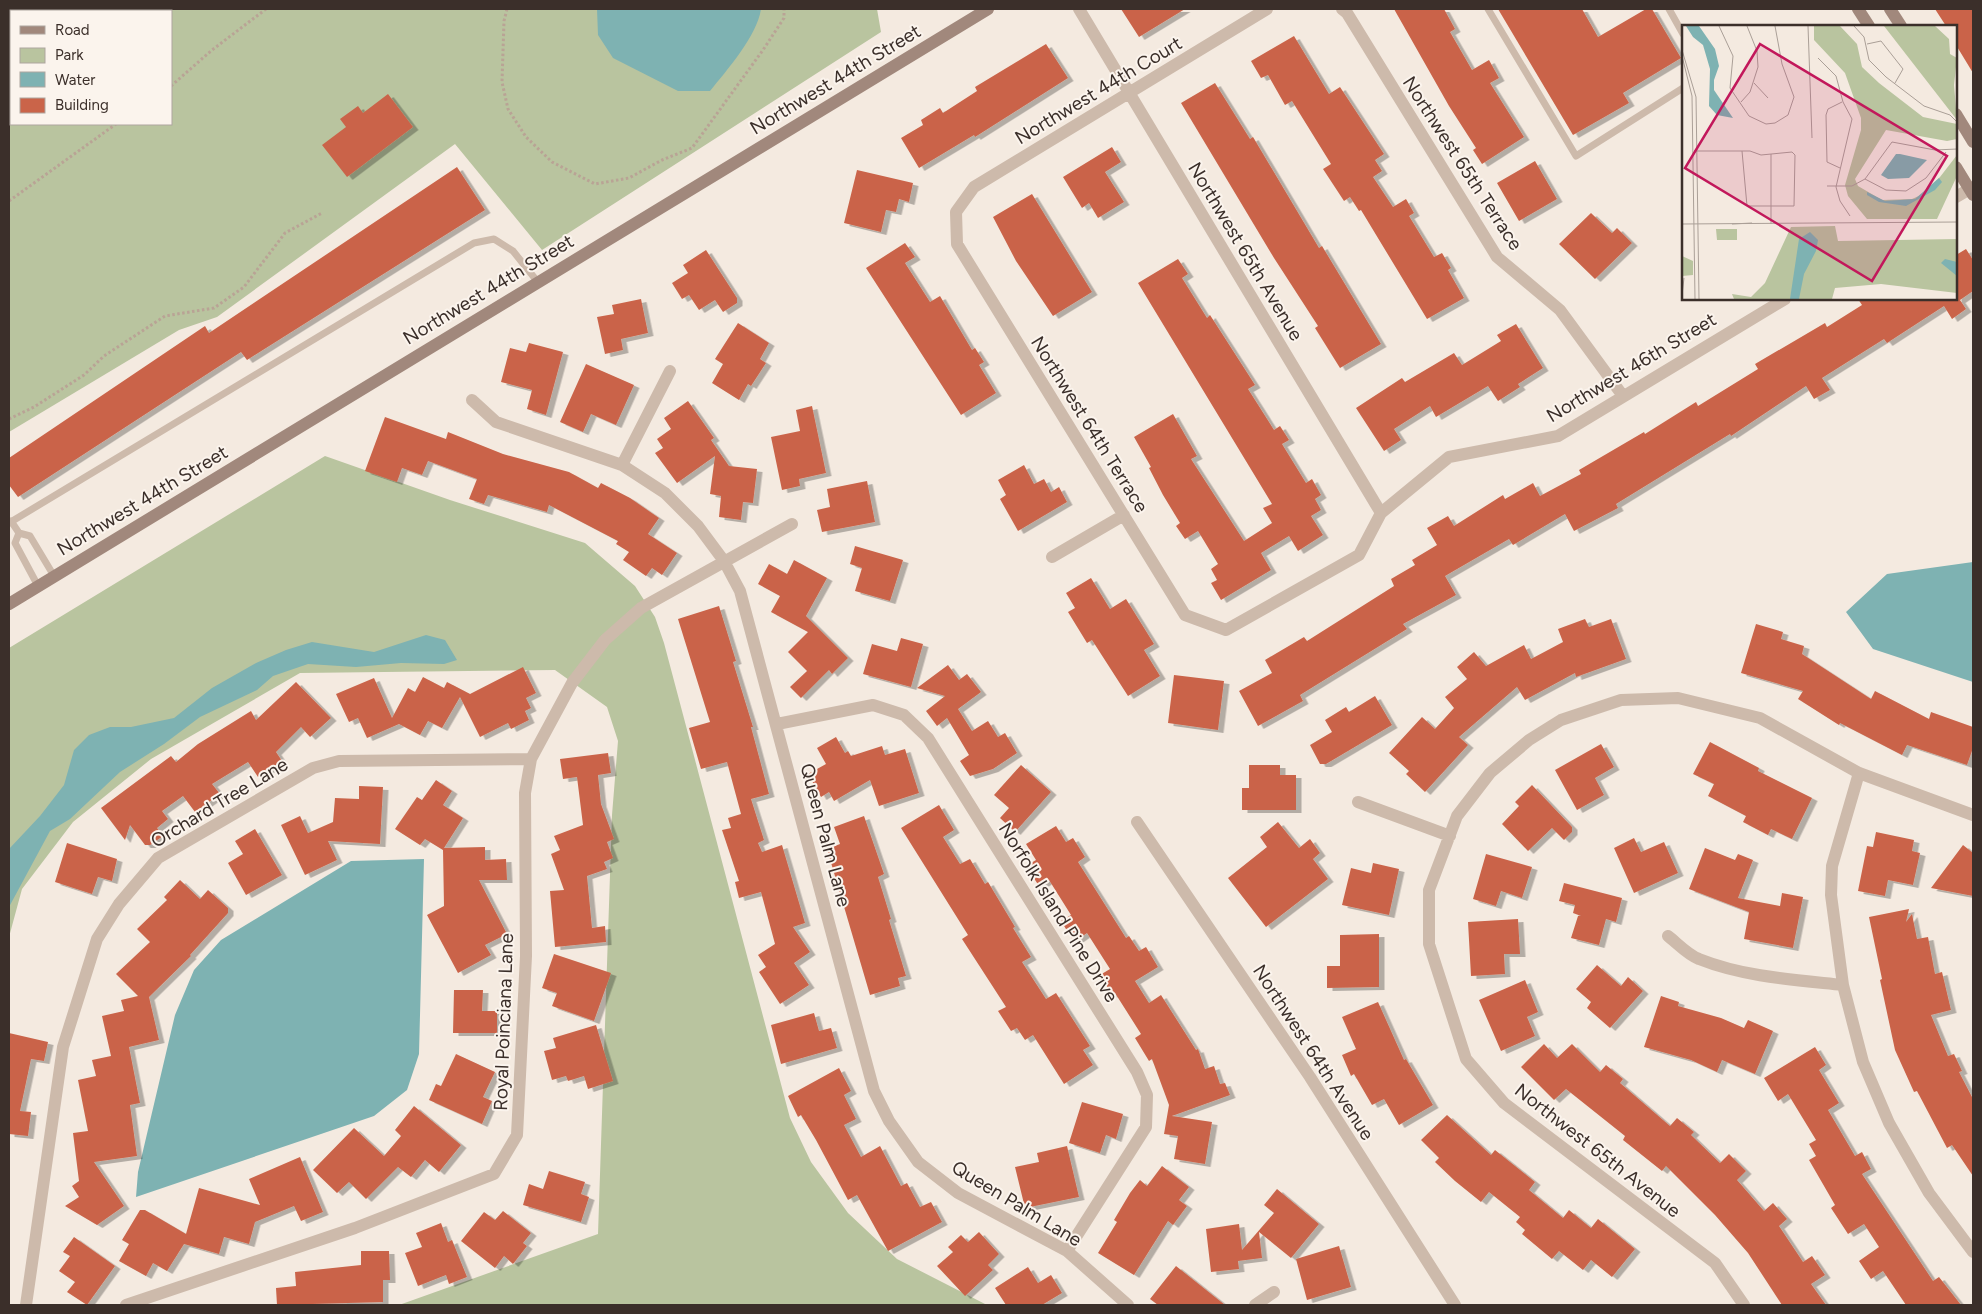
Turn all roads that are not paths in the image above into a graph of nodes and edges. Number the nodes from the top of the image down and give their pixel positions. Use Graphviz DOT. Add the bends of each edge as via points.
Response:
graph roads {
  1 [pos="988,9"];
  2 [pos="1079,9"];
  3 [pos="1267,9"];
  4 [pos="1342,9"];
  5 [pos="1488,9"];
  6 [pos="1669,9"];
  7 [pos="1858,9"];
  8 [pos="1890,9"];
  9 [pos="1868,25"];
  10 [pos="1900,25"];
  11 [pos="1682,32"];
  12 [pos="1682,89"];
  13 [pos="1129,93"];
  14 [pos="1957,116"];
  15 [pos="1973,142"];
  16 [pos="1957,168"];
  17 [pos="1972,190"];
  18 [pos="1957,197"];
  19 [pos="956,212"];
  20 [pos="537,281"];
  21 [pos="1783,300"];
  22 [pos="670,371"];
  23 [pos="1623,396"];
  24 [pos="472,400"];
  25 [pos="622,464"];
  26 [pos="1381,513"];
  27 [pos="1124,515"];
  28 [pos="10,522"];
  29 [pos="792,524"];
  30 [pos="19,533"];
  31 [pos="1052,557"];
  32 [pos="724,561"];
  33 [pos="54,576"];
  34 [pos="38,586"];
  35 [pos="9,604"];
  36 [pos="1226,630"];
  37 [pos="777,724"];
  38 [pos="531,759"];
  39 [pos="1858,773"];
  40 [pos="1358,802"];
  41 [pos="1973,815"];
  42 [pos="1138,822"];
  43 [pos="1450,836"];
  44 [pos="1668,936"];
  45 [pos="1843,985"];
  46 [pos="1067,1251"];
  47 [pos="1973,1252"];
  48 [pos="1274,1292"];
  49 [pos="26,1305"];
  50 [pos="126,1305"];
  51 [pos="1128,1305"];
  52 [pos="1255,1305"];
  53 [pos="1455,1305"];
  54 [pos="1744,1305"];
  1 -- 20 [label="street, Northwest 44th Street"];
  2 -- 13 [label="street, Northwest 65th Avenue"];
  3 -- 13 [label="street, Northwest 44th Court"];
  4 -- 23 [label="street, Northwest 65th Terrace" via="1497,257 1560,310"];
  5 -- 12 [label="lane" via="1576,156"];
  6 -- 11 [label="lane"];
  7 -- 9 [label="street"];
  8 -- 10 [label="street"];
  13 -- 19 [label="street, Northwest 44th Court" via="974,188"];
  13 -- 26 [label="street, Northwest 65th Avenue"];
  14 -- 15 [label="street"];
  16 -- 17 [label="street"];
  17 -- 18 [label="street"];
  19 -- 27 [label="street, Northwest 64th Terrace" via="957,244"];
  20 -- 28 [label="lane" via="514,251 494,238 474,243"];
  20 -- 33 [label="street, Northwest 44th Street"];
  21 -- 23 [label="street, Northwest 46th Street"];
  22 -- 25 [label="street"];
  23 -- 26 [label="street, Northwest 46th Street" via="1558,436 1449,457"];
  24 -- 25 [label="street, Queen Palm Lane" via="496,422"];
  25 -- 32 [label="street, Queen Palm Lane" via="665,493 698,526"];
  26 -- 36 [label="street, Northwest 46th Street" via="1360,555"];
  27 -- 31 [label="street"];
  27 -- 36 [label="street, Northwest 64th Terrace" via="1186,615"];
  28 -- 30 [label="lane"];
  29 -- 32 [label="street, Royal Poinciana Lane"];
  30 -- 33 [label="lane" via="30,536"];
  30 -- 34 [label="lane" via="15,543"];
  32 -- 37 [label="street, Queen Palm Lane" via="740,591"];
  32 -- 38 [label="street, Royal Poinciana Lane" via="641,608 605,640 572,683"];
  33 -- 34 [label="street, Northwest 44th Street"];
  34 -- 35 [label="street, Northwest 44th Street"];
  37 -- 46 [label="street, Queen Palm Lane" via="874,1091 889,1122 918,1162 958,1194"];
  37 -- 46 [label="street, Norfolk Island Pine Drive" via="873,705 904,715 928,738 1137,1072 1147,1096 1146,1127"];
  38 -- 49 [label="street, Orchard Tree Lane" via="339,761 313,768 158,858 119,904 97,939 63,1047"];
  38 -- 50 [label="street, Royal Poinciana Lane" via="525,793 526,956 517,1135 494,1174 355,1228"];
  39 -- 41 [label="street, Northwest 65th Avenue"];
  39 -- 43 [label="street, Northwest 65th Avenue" via="1760,718 1678,698 1621,700 1561,720 1529,740 1490,773 1458,816"];
  39 -- 45 [label="street" via="1832,866 1831,895"];
  40 -- 43 [label="street"];
  42 -- 53 [label="street, Northwest 64th Avenue" via="1310,1077"];
  43 -- 54 [label="street, Northwest 65th Avenue" via="1429,890 1428,944 1466,1059 1504,1103 1715,1263"];
  44 -- 45 [label="street" via="1697,958 1734,969"];
  45 -- 47 [label="street" via="1862,1062 1889,1123 1929,1193"];
  46 -- 51 [label="street, Queen Palm Lane"];
  48 -- 52 [label="street"];
}
